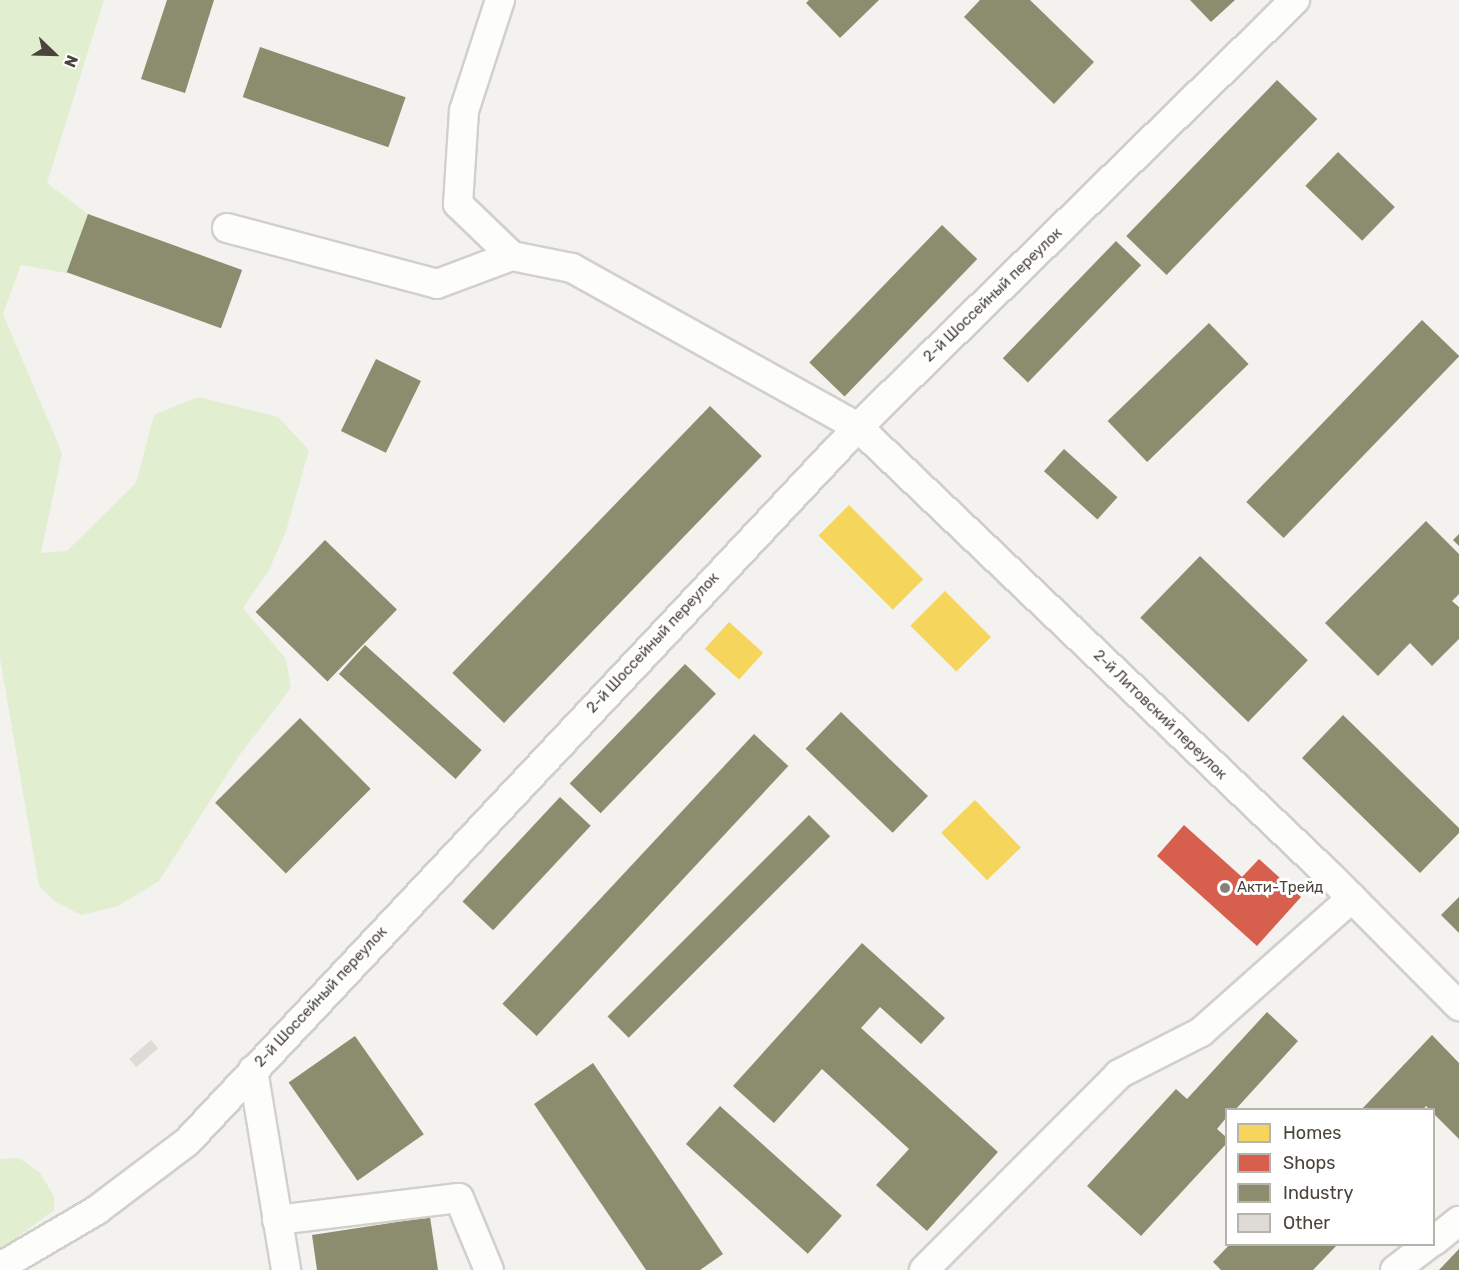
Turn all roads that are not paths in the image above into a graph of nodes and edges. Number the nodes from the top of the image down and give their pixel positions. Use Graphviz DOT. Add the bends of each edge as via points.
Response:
graph roads {
  1 [pos="500,0"];
  2 [pos="1295,0"];
  3 [pos="227,228"];
  4 [pos="512,256"];
  5 [pos="858,427"];
  6 [pos="1352,898"];
  7 [pos="1459,1006"];
  8 [pos="254,1071"];
  9 [pos="277,1220"];
  10 [pos="1459,1221"];
  11 [pos="1435,1240"];
  12 [pos="1428,1246"];
  13 [pos="0,1267"];
  14 [pos="286,1270"];
  15 [pos="489,1270"];
  16 [pos="924,1270"];
  17 [pos="1395,1270"];
  1 -- 4 [label="street" via="464,111 458,204"];
  2 -- 5 [label="street, 2-й Шоссейный переулок"];
  3 -- 4 [label="street" via="437,284"];
  4 -- 5 [label="street, 2-й Литовский переулок" via="572,268"];
  5 -- 6 [label="street, 2-й Литовский переулок"];
  5 -- 8 [label="street, 2-й Шоссейный переулок"];
  6 -- 7 [label="street, 2-й Литовский переулок"];
  6 -- 16 [label="street" via="1201,1032 1119,1074"];
  8 -- 9 [label="street"];
  8 -- 13 [label="street, 2-й Шоссейный переулок" via="187,1142 97,1210"];
  9 -- 14 [label="street"];
  9 -- 15 [label="street" via="459,1198"];
  10 -- 11 [label="street"];
  12 -- 17 [label="street"];
}
